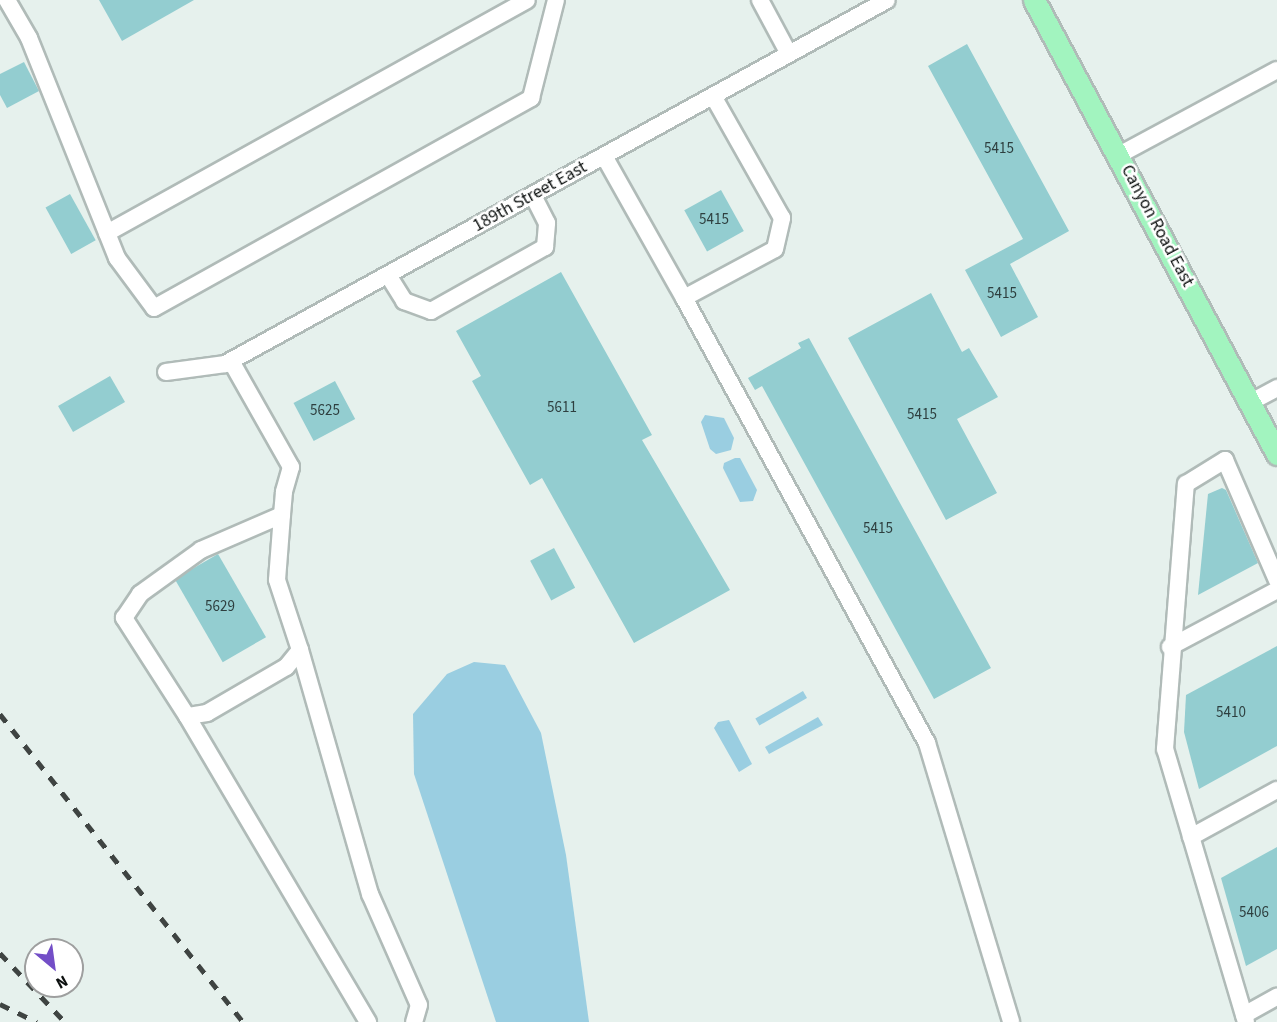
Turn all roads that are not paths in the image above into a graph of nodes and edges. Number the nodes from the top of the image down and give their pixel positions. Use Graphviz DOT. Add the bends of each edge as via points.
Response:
graph roads {
  1 [pos="7,0"];
  2 [pos="527,0"];
  3 [pos="556,0"];
  4 [pos="760,0"];
  5 [pos="887,0"];
  6 [pos="1034,0"];
  7 [pos="789,54"];
  8 [pos="1277,70"];
  9 [pos="713,96"];
  10 [pos="1119,155"];
  11 [pos="604,156"];
  12 [pos="533,195"];
  13 [pos="107,233"];
  14 [pos="388,275"];
  15 [pos="684,298"];
  16 [pos="231,361"];
  17 [pos="166,372"];
  18 [pos="1277,388"];
  19 [pos="1251,402"];
  20 [pos="1277,454"];
  21 [pos="282,515"];
  22 [pos="1277,580"];
  23 [pos="1277,590"];
  24 [pos="1170,647"];
  25 [pos="300,650"];
  26 [pos="187,716"];
  27 [pos="1277,790"];
  28 [pos="1191,837"];
  29 [pos="1277,998"];
  30 [pos="1245,1019"];
  31 [pos="368,1022"];
  32 [pos="414,1022"];
  33 [pos="1011,1022"];
  1 -- 13 [label="street" via="29,38"];
  2 -- 13 [label="street"];
  3 -- 13 [label="street" via="531,98 154,308 117,258"];
  4 -- 7 [label="street"];
  5 -- 7 [label="street, 189th Street East"];
  6 -- 10 [label="main road, Canyon Road East"];
  7 -- 9 [label="street, 189th Street East"];
  8 -- 10 [label="street"];
  9 -- 11 [label="street, 189th Street East"];
  9 -- 15 [label="street" via="782,218 775,249"];
  10 -- 19 [label="main road, Canyon Road East"];
  11 -- 12 [label="street, 189th Street East"];
  11 -- 15 [label="street"];
  12 -- 14 [label="street, 189th Street East"];
  12 -- 14 [label="street" via="547,223 545,247 431,311 404,302"];
  14 -- 16 [label="street, 189th Street East"];
  15 -- 33 [label="street" via="927,743"];
  16 -- 17 [label="street, 189th Street East"];
  16 -- 21 [label="street" via="291,467"];
  18 -- 19 [label="street"];
  19 -- 20 [label="main road, Canyon Road East"];
  21 -- 25 [label="street" via="278,580"];
  21 -- 26 [label="street" via="201,550 141,594 124,618"];
  22 -- 24 [label="street" via="1225,460 1186,484"];
  23 -- 24 [label="street"];
  24 -- 28 [label="street" via="1165,749"];
  25 -- 26 [label="street" via="286,667 207,713"];
  25 -- 32 [label="street" via="370,894 419,1005"];
  26 -- 31 [label="street"];
  27 -- 28 [label="street"];
  28 -- 30 [label="street"];
  29 -- 30 [label="street"];
}
